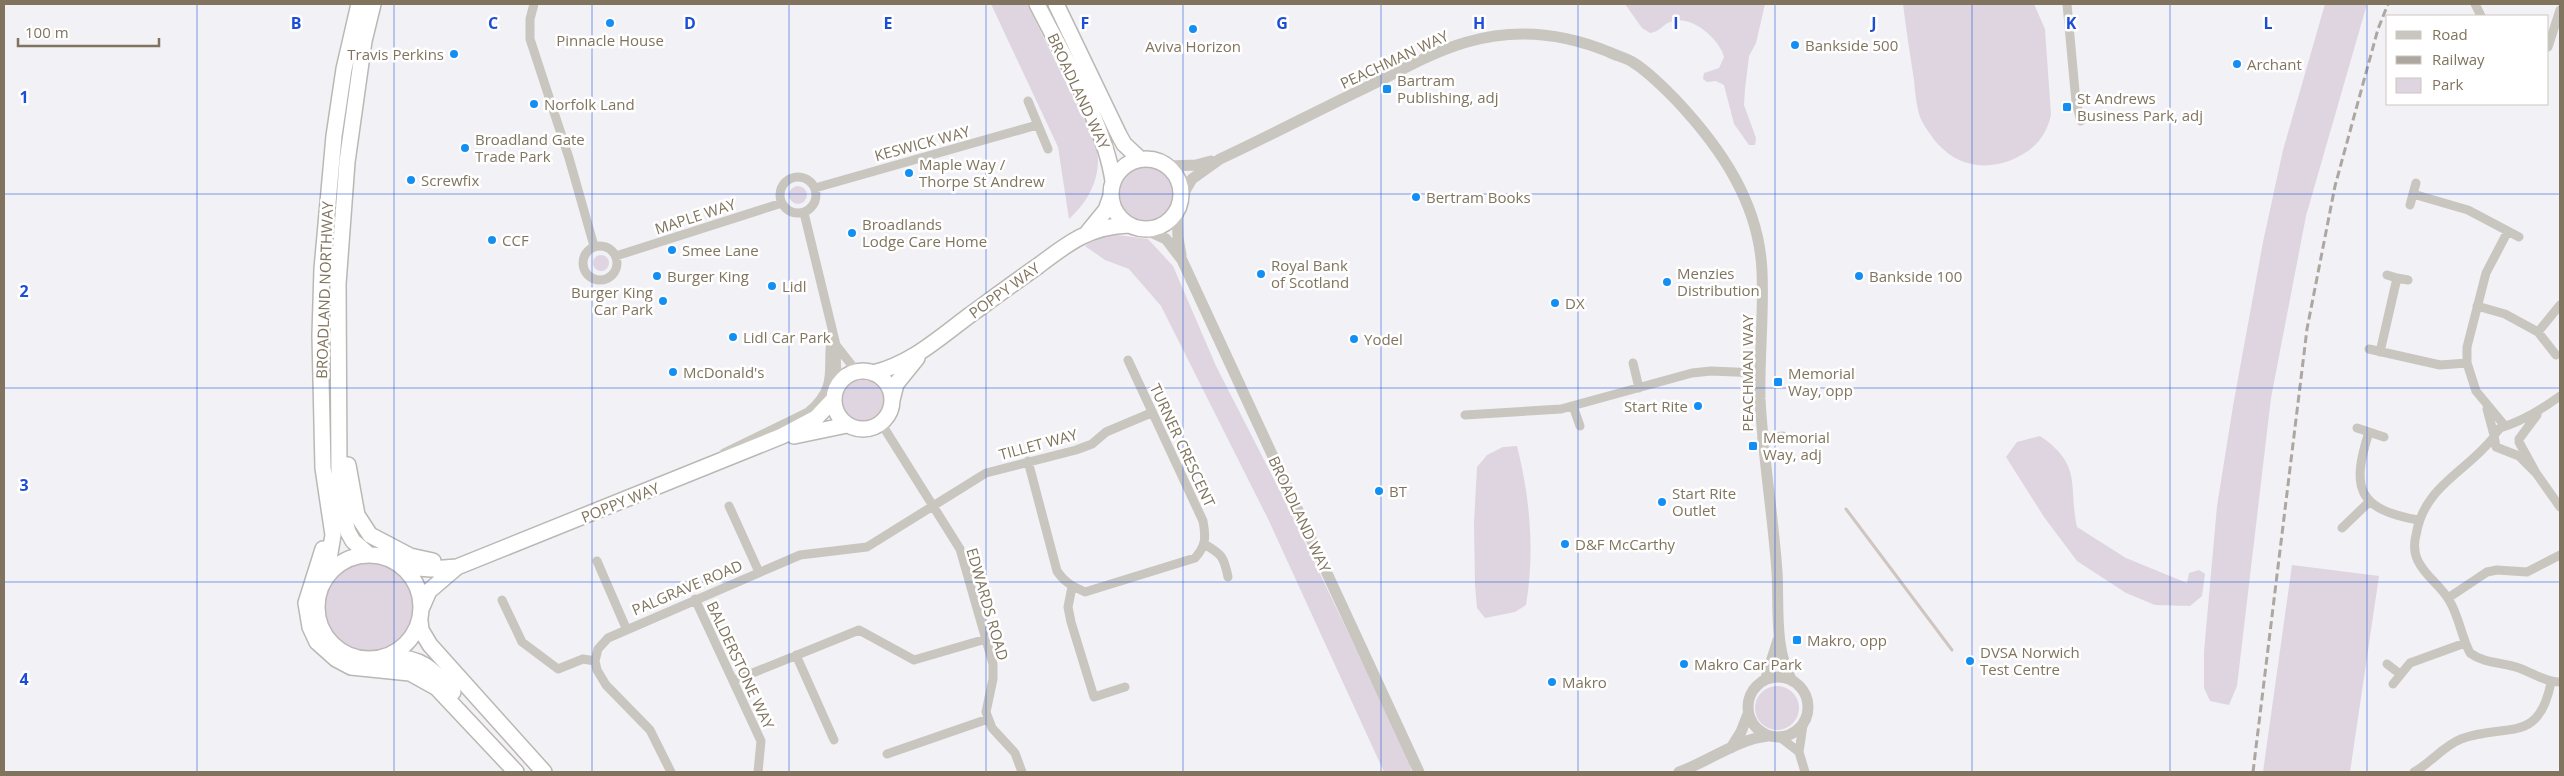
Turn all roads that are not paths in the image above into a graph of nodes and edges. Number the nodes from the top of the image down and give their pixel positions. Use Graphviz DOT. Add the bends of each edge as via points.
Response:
graph roads {
  1 [pos="359,4"];
  2 [pos="373,4"];
  3 [pos="382,4"];
  4 [pos="534,4"];
  5 [pos="1038,4"];
  6 [pos="1056,4"];
  7 [pos="2067,4"];
  8 [pos="2560,12"];
  9 [pos="2549,43"];
  10 [pos="356,101"];
  11 [pos="1028,101"];
  12 [pos="2081,121"];
  13 [pos="1037,125"];
  14 [pos="1048,149"];
  15 [pos="1140,159"];
  16 [pos="1220,159"];
  17 [pos="1168,166"];
  18 [pos="2416,183"];
  19 [pos="815,188"];
  20 [pos="1112,188"];
  21 [pos="2413,194"];
  22 [pos="1182,196"];
  23 [pos="782,203"];
  24 [pos="2410,205"];
  25 [pos="1177,212"];
  26 [pos="804,213"];
  27 [pos="1129,225"];
  28 [pos="1144,229"];
  29 [pos="2508,231"];
  30 [pos="1088,232"];
  31 [pos="2519,237"];
  32 [pos="594,246"];
  33 [pos="616,256"];
  34 [pos="1182,260"];
  35 [pos="2387,275"];
  36 [pos="2397,278"];
  37 [pos="2408,280"];
  38 [pos="2478,306"];
  39 [pos="2560,306"];
  40 [pos="2538,332"];
  41 [pos="832,333"];
  42 [pos="836,345"];
  43 [pos="2369,350"];
  44 [pos="922,351"];
  45 [pos="2380,352"];
  46 [pos="2556,355"];
  47 [pos="1128,360"];
  48 [pos="1633,363"];
  49 [pos="2467,363"];
  50 [pos="865,372"];
  51 [pos="1759,373"];
  52 [pos="1640,388"];
  53 [pos="339,389"];
  54 [pos="835,393"];
  55 [pos="2560,396"];
  56 [pos="892,400"];
  57 [pos="2485,404"];
  58 [pos="1573,406"];
  59 [pos="1151,412"];
  60 [pos="2539,412"];
  61 [pos="1465,415"];
  62 [pos="880,423"];
  63 [pos="847,425"];
  64 [pos="1580,426"];
  65 [pos="2507,426"];
  66 [pos="2356,428"];
  67 [pos="2369,432"];
  68 [pos="782,436"];
  69 [pos="1784,436"];
  70 [pos="2384,437"];
  71 [pos="2493,437"];
  72 [pos="1762,438"];
  73 [pos="2519,440"];
  74 [pos="2503,452"];
  75 [pos="2479,455"];
  76 [pos="1028,461"];
  77 [pos="323,468"];
  78 [pos="2536,473"];
  79 [pos="678,478"];
  80 [pos="2369,502"];
  81 [pos="934,505"];
  82 [pos="729,506"];
  83 [pos="2560,507"];
  84 [pos="603,508"];
  85 [pos="2418,520"];
  86 [pos="2342,528"];
  87 [pos="1204,544"];
  88 [pos="369,555"];
  89 [pos="2560,555"];
  90 [pos="597,561"];
  91 [pos="404,567"];
  92 [pos="457,567"];
  93 [pos="759,572"];
  94 [pos="326,577"];
  95 [pos="1228,577"];
  96 [pos="1072,587"];
  97 [pos="2448,598"];
  98 [pos="695,599"];
  99 [pos="502,600"];
  100 [pos="421,614"];
  101 [pos="626,628"];
  102 [pos="1780,631"];
  103 [pos="986,639"];
  104 [pos="2465,643"];
  105 [pos="796,655"];
  106 [pos="388,656"];
  107 [pos="594,661"];
  108 [pos="2388,664"];
  109 [pos="2400,674"];
  110 [pos="1766,678"];
  111 [pos="733,681"];
  112 [pos="1792,681"];
  113 [pos="2556,682"];
  114 [pos="2394,684"];
  115 [pos="1125,687"];
  116 [pos="1748,714"];
  117 [pos="988,719"];
  118 [pos="1803,724"];
  119 [pos="1768,736"];
  120 [pos="1781,738"];
  121 [pos="834,740"];
  122 [pos="1731,748"];
  123 [pos="1799,752"];
  124 [pos="887,754"];
  125 [pos="1420,771"];
  126 [pos="516,772"];
  127 [pos="523,772"];
  128 [pos="544,772"];
  129 [pos="671,772"];
  130 [pos="758,772"];
  131 [pos="1022,772"];
  132 [pos="1679,772"];
  133 [pos="1805,772"];
  134 [pos="2414,772"];
  1 -- 77 [label="highway, BROADLAND NORTHWAY" via="344,70 326,202 320,335"];
  2 -- 10 [label="highway, BROADLAND NORTHWAY"];
  3 -- 10 [label="highway"];
  4 -- 32 [label="street" via="530,39 570,158"];
  5 -- 20 [label="highway, BROADLAND WAY" via="1103,138 1111,163"];
  6 -- 15 [label="highway, BROADLAND WAY" via="1119,135"];
  7 -- 12 [label="street" via="2076,102"];
  8 -- 9 [label="street"];
  10 -- 53 [label="highway, BROADLAND NORTHWAY" via="339,257"];
  11 -- 13 [label="street"];
  13 -- 14 [label="street"];
  13 -- 19 [label="street, KESWICK WAY"];
  15 -- 17 [label="highway" via="1155,160"];
  15 -- 20 [label="highway" via="1125,166"];
  16 -- 17 [label="street, PEACHMAN WAY" via="1196,165"];
  16 -- 22 [label="street, PEACHMAN WAY" via="1192,178"];
  16 -- 51 [label="street, PEACHMAN WAY" via="1407,67 1466,42 1502,35 1539,34 1570,38 1603,50 1633,62 1663,86 1713,143 1738,182 1750,212 1760,254"];
  17 -- 22 [label="highway" via="1178,179"];
  18 -- 21 [label="street"];
  19 -- 23 [label="street" via="800,177 788,180 781,190"];
  19 -- 26 [label="street" via="814,204"];
  20 -- 27 [label="highway" via="1115,211"];
  20 -- 30 [label="highway, POPPY WAY" via="1106,210"];
  21 -- 24 [label="street"];
  21 -- 29 [label="street" via="2468,210"];
  22 -- 25 [label="highway"];
  23 -- 26 [label="street" via="790,211"];
  23 -- 33 [label="street, MAPLE WAY"];
  25 -- 28 [label="highway" via="1161,226"];
  25 -- 34 [label="street, BROADLAND WAY"];
  26 -- 41 [label="street"];
  27 -- 28 [label="highway"];
  27 -- 30 [label="highway, POPPY WAY" via="1112,225"];
  28 -- 34 [label="street, BROADLAND WAY" via="1166,239"];
  29 -- 31 [label="street"];
  29 -- 38 [label="street" via="2486,273"];
  30 -- 44 [label="highway, POPPY WAY"];
  32 -- 33 [label="street" via="607,247"];
  32 -- 33 [label="street" via="586,253 583,263 591,277 602,280 611,276 618,264"];
  34 -- 125 [label="street, BROADLAND WAY"];
  35 -- 36 [label="street"];
  36 -- 37 [label="street"];
  36 -- 45 [label="street"];
  38 -- 40 [label="street" via="2505,314"];
  38 -- 49 [label="street" via="2467,347"];
  39 -- 40 [label="street"];
  40 -- 46 [label="street"];
  41 -- 42 [label="street"];
  41 -- 79 [label="street" via="830,378 817,404 808,412"];
  42 -- 50 [label="street"];
  42 -- 54 [label="street"];
  43 -- 45 [label="street"];
  44 -- 50 [label="highway, POPPY WAY" via="893,368"];
  44 -- 56 [label="highway, POPPY WAY" via="896,384"];
  45 -- 49 [label="street" via="2440,365"];
  47 -- 59 [label="street, TURNER CRESCENT"];
  48 -- 52 [label="street"];
  49 -- 57 [label="street" via="2474,387"];
  50 -- 54 [label="highway" via="850,374"];
  50 -- 56 [label="highway" via="886,384"];
  51 -- 52 [label="street" via="1692,373"];
  51 -- 72 [label="street, PEACHMAN WAY"];
  52 -- 58 [label="street"];
  53 -- 84 [label="highway" via="356,515 370,536 410,556 440,562 557,519"];
  53 -- 88 [label="highway, BROADLAND NORTHWAY" via="339,474 343,514 353,541"];
  54 -- 63 [label="highway" via="835,410"];
  54 -- 68 [label="highway, POPPY WAY" via="816,418"];
  55 -- 60 [label="street"];
  56 -- 62 [label="highway" via="886,417"];
  57 -- 65 [label="street"];
  57 -- 71 [label="street" via="2491,418"];
  58 -- 61 [label="street" via="1545,411"];
  58 -- 64 [label="street"];
  59 -- 76 [label="street, TILLET WAY" via="1106,432 1092,444"];
  59 -- 87 [label="street, TURNER CRESCENT" via="1204,521"];
  60 -- 65 [label="street"];
  60 -- 73 [label="street"];
  62 -- 63 [label="highway" via="864,430"];
  62 -- 81 [label="street, EDWARDS ROAD"];
  63 -- 68 [label="highway, POPPY WAY"];
  65 -- 71 [label="street" via="2496,430"];
  65 -- 73 [label="street" via="2516,431"];
  66 -- 67 [label="street"];
  67 -- 70 [label="street"];
  67 -- 80 [label="street" via="2358,475"];
  68 -- 79 [label="highway, POPPY WAY"];
  69 -- 72 [label="street"];
  71 -- 74 [label="street" via="2496,447"];
  71 -- 75 [label="street"];
  72 -- 102 [label="street, PEACHMAN WAY"];
  73 -- 74 [label="street" via="2516,447"];
  73 -- 78 [label="street"];
  74 -- 75 [label="street"];
  74 -- 78 [label="street" via="2519,456"];
  75 -- 85 [label="street" via="2432,494"];
  76 -- 81 [label="street, TILLET WAY" via="986,473"];
  76 -- 96 [label="street" via="1056,571"];
  77 -- 94 [label="highway, BROADLAND NORTHWAY" via="333,535"];
  77 -- 126 [label="highway" via="323,550 306,604 310,627 318,642 336,659 351,666 410,673 438,688"];
  78 -- 83 [label="street"];
  79 -- 84 [label="highway, POPPY WAY"];
  80 -- 85 [label="street" via="2394,514"];
  80 -- 86 [label="street"];
  81 -- 93 [label="street, PALGRAVE ROAD" via="867,547 800,554"];
  81 -- 103 [label="street, EDWARDS ROAD" via="960,549"];
  82 -- 93 [label="street, PALGRAVE ROAD"];
  84 -- 92 [label="highway, POPPY WAY"];
  85 -- 97 [label="street" via="2414,542 2416,557 2424,573"];
  87 -- 95 [label="street" via="1220,553"];
  87 -- 96 [label="street" via="1195,558 1085,592"];
  88 -- 91 [label="highway" via="394,560"];
  88 -- 94 [label="highway" via="345,561"];
  89 -- 97 [label="street" via="2527,572 2487,572"];
  90 -- 101 [label="street, PALGRAVE ROAD"];
  91 -- 92 [label="highway, POPPY WAY"];
  91 -- 100 [label="highway" via="420,592"];
  92 -- 100 [label="highway, POPPY WAY" via="429,592"];
  93 -- 98 [label="street, PALGRAVE ROAD"];
  94 -- 106 [label="highway" via="319,592 317,609 320,625 328,640 355,658 372,660"];
  96 -- 115 [label="street" via="1068,607 1094,697"];
  97 -- 104 [label="street"];
  98 -- 101 [label="street, PALGRAVE ROAD"];
  98 -- 111 [label="street, BALDERSTONE WAY"];
  99 -- 107 [label="street" via="522,642 558,669 583,659"];
  100 -- 106 [label="highway" via="408,643"];
  100 -- 128 [label="highway" via="422,630 430,646"];
  101 -- 107 [label="street, PALGRAVE ROAD" via="608,638 598,649"];
  102 -- 110 [label="street, PEACHMAN WAY"];
  102 -- 112 [label="street, PEACHMAN WAY" via="1785,666"];
  103 -- 105 [label="street" via="914,660 859,630"];
  103 -- 117 [label="street, EDWARDS ROAD" via="993,671 986,712"];
  104 -- 109 [label="street" via="2410,663"];
  104 -- 113 [label="street" via="2478,659 2520,668"];
  105 -- 111 [label="street"];
  105 -- 121 [label="street"];
  106 -- 127 [label="highway" via="409,657 436,672"];
  107 -- 129 [label="street" via="606,684 650,730"];
  108 -- 109 [label="street"];
  109 -- 114 [label="street"];
  110 -- 112 [label="street"];
  110 -- 116 [label="street, PEACHMAN WAY" via="1751,694"];
  111 -- 130 [label="street, BALDERSTONE WAY" via="761,741"];
  112 -- 118 [label="street, PEACHMAN WAY" via="1806,696 1808,708"];
  113 -- 134 [label="street" via="2542,710 2525,726 2459,740"];
  116 -- 119 [label="street" via="1758,730"];
  116 -- 122 [label="street, PEACHMAN WAY"];
  117 -- 124 [label="street"];
  117 -- 131 [label="street" via="1015,753"];
  118 -- 120 [label="street"];
  118 -- 123 [label="street"];
  119 -- 120 [label="street"];
  119 -- 122 [label="street"];
  120 -- 123 [label="street"];
  122 -- 132 [label="street"];
  123 -- 133 [label="street"];
}
